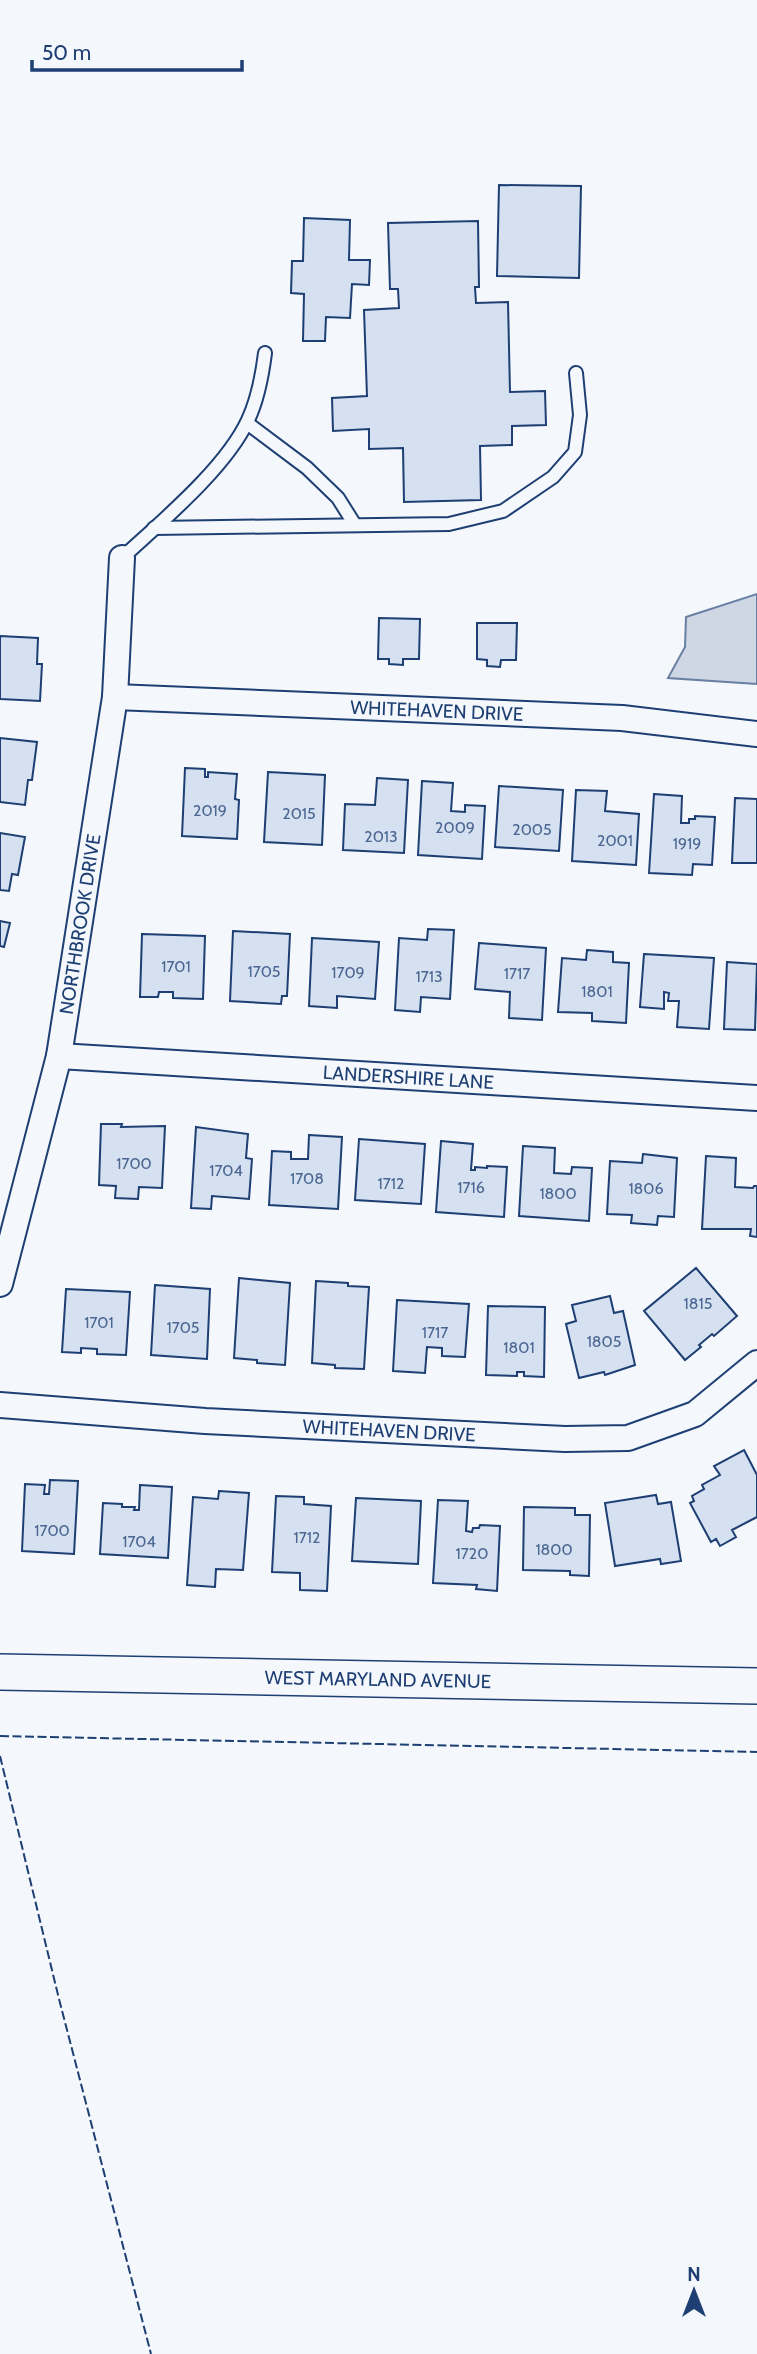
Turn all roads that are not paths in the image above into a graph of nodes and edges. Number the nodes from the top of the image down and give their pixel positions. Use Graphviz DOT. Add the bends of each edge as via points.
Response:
graph roads {
  1 [pos="265,353"];
  2 [pos="576,373"];
  3 [pos="247,423"];
  4 [pos="355,526"];
  5 [pos="153,528"];
  6 [pos="122,558"];
  7 [pos="115,697"];
  8 [pos="757,734"];
  9 [pos="59,1056"];
  10 [pos="757,1098"];
  11 [pos="0,1284"];
  12 [pos="757,1363"];
  13 [pos="0,1405"];
  14 [pos="0,1672"];
  15 [pos="757,1686"];
  1 -- 3 [label="lane"];
  2 -- 4 [label="lane" via="580,415 575,452 553,477 503,511 449,524"];
  3 -- 4 [label="lane" via="307,468 338,498"];
  3 -- 5 [label="lane" via="197,488"];
  4 -- 5 [label="lane"];
  5 -- 6 [label="lane"];
  6 -- 7 [label="street, NORTHBROOK DRIVE"];
  7 -- 8 [label="street, WHITEHAVEN DRIVE" via="622,718"];
  7 -- 9 [label="street, NORTHBROOK DRIVE"];
  9 -- 10 [label="street, LANDERSHIRE LANE"];
  9 -- 11 [label="street, NORTHBROOK DRIVE"];
  12 -- 13 [label="street, WHITEHAVEN DRIVE" via="695,1414 628,1438 205,1421"];
  14 -- 15 [label="street, WEST MARYLAND AVENUE"];
}
